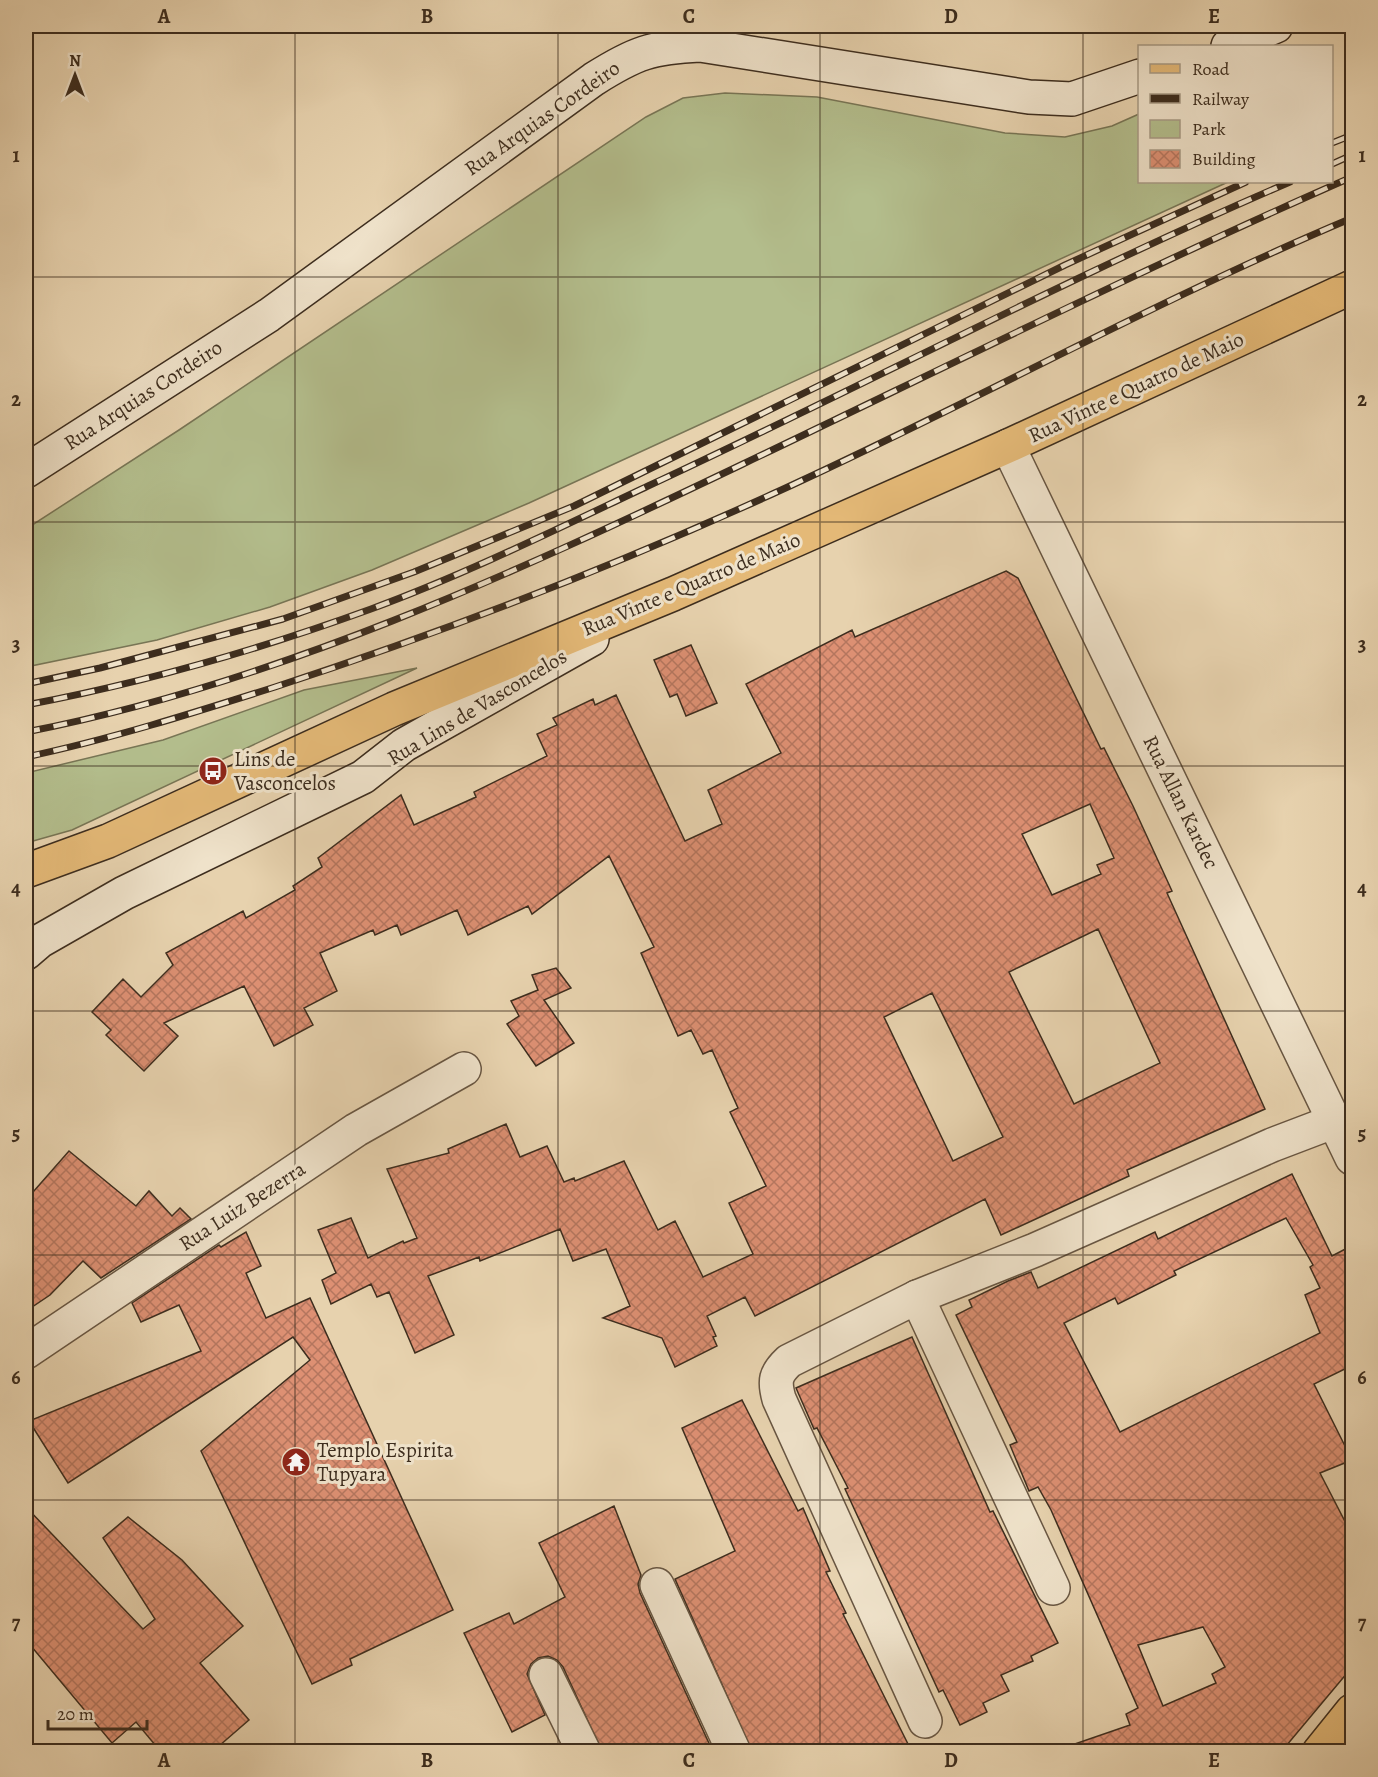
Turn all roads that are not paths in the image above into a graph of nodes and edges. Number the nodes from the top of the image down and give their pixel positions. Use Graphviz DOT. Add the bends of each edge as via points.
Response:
graph roads {
  1 [pos="1138,77"];
  2 [pos="1353,287"];
  3 [pos="1008,446"];
  4 [pos="26,471"];
  5 [pos="673,594"];
  6 [pos="26,871"];
  7 [pos="26,953"];
  8 [pos="464,1069"];
  9 [pos="1335,1121"];
  10 [pos="1353,1158"];
  11 [pos="917,1297"];
  12 [pos="26,1352"];
  13 [pos="657,1584"];
  14 [pos="1053,1588"];
  15 [pos="546,1675"];
  16 [pos="1353,1711"];
  17 [pos="925,1721"];
  18 [pos="584,1752"];
  19 [pos="734,1752"];
  20 [pos="1319,1752"];
  1 -- 4 [label="street, Rua Arquias Cordeiro" via="1072,99 1029,97 700,45 659,47 622,61 594,79 269,315"];
  2 -- 3 [label="main road, Rua Vinte e Quatro de Maio"];
  3 -- 5 [label="main road, Rua Vinte e Quatro de Maio"];
  3 -- 9 [label="street, Rua Allan Kardec"];
  5 -- 6 [label="main road, Rua Vinte e Quatro de Maio" via="394,709 108,841"];
  5 -- 7 [label="street, Rua Lins de Vasconcelos" via="404,745 363,777 124,893"];
  8 -- 12 [label="street, Rua Luiz Bezerra" via="356,1130"];
  9 -- 10 [label="street, Rua Allan Kardec"];
  9 -- 11 [label="street"];
  11 -- 14 [label="street"];
  11 -- 17 [label="street" via="789,1361 779,1371 775,1383"];
  13 -- 19 [label="street"];
  15 -- 18 [label="street"];
  16 -- 20 [label="main road"];
}
